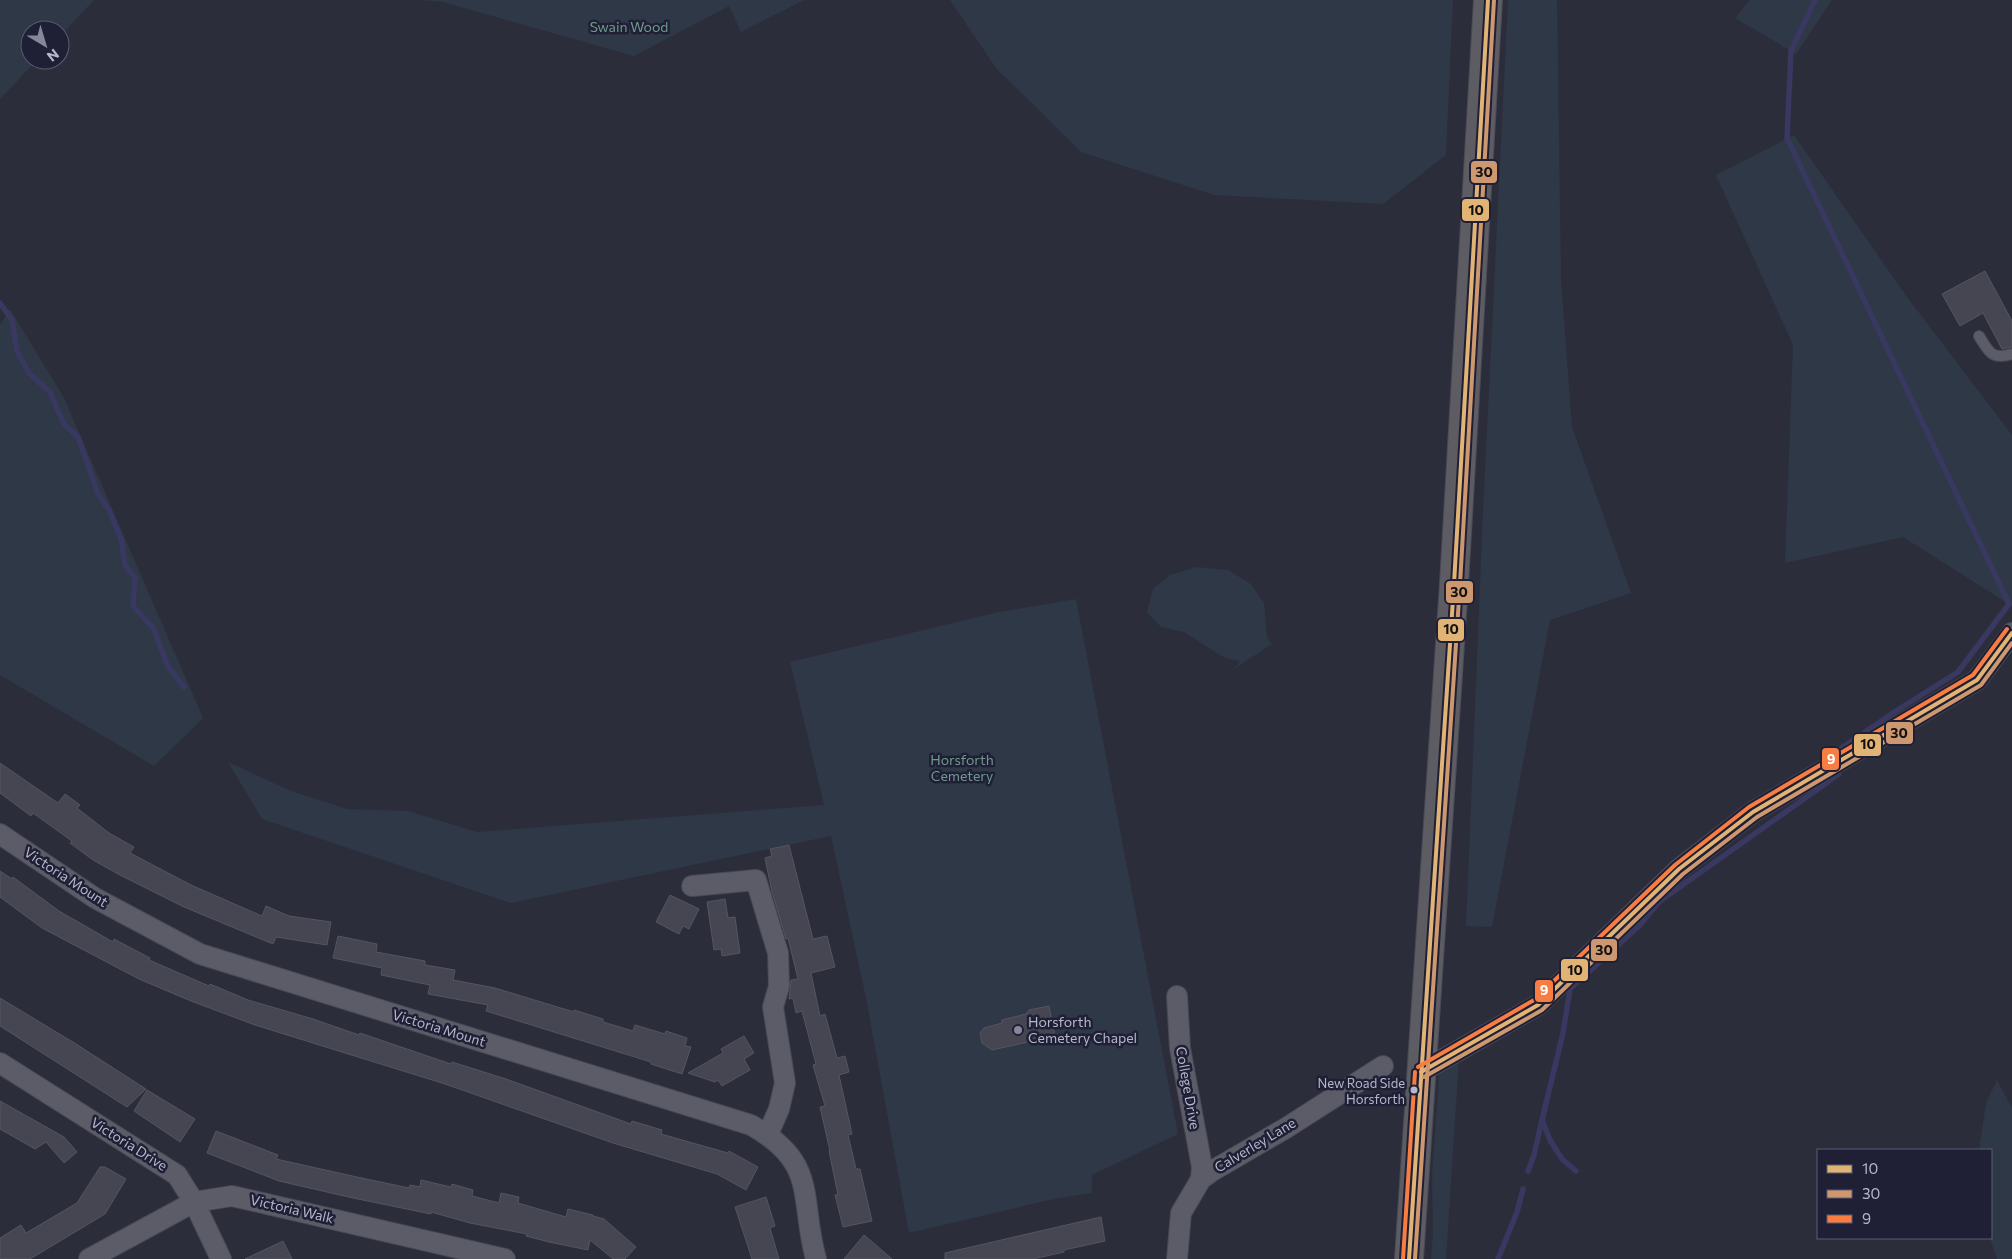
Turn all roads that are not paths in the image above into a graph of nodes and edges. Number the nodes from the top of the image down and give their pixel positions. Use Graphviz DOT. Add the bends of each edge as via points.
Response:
graph roads {
  1 [pos="1488,0"];
  2 [pos="1979,336"];
  3 [pos="2012,354"];
  4 [pos="2012,633"];
  5 [pos="0,834"];
  6 [pos="692,886"];
  7 [pos="1177,996"];
  8 [pos="0,1064"];
  9 [pos="1383,1066"];
  10 [pos="1421,1072"];
  11 [pos="768,1134"];
  12 [pos="1201,1179"];
  13 [pos="194,1202"];
  14 [pos="89,1259"];
  15 [pos="220,1259"];
  16 [pos="505,1259"];
  17 [pos="816,1259"];
  18 [pos="1177,1259"];
  19 [pos="1409,1259"];
  1 -- 10 [label="highway"];
  2 -- 3 [label="lane" via="1988,352 1995,356"];
  4 -- 10 [label="street" via="1977,680 1753,812 1679,869 1538,1005"];
  5 -- 11 [label="street, Victoria Mount" via="95,898 200,954"];
  6 -- 11 [label="street" via="756,880 778,953 779,986 773,1007 785,1083 779,1109"];
  7 -- 12 [label="street, College Drive" via="1180,1048 1202,1167"];
  8 -- 13 [label="street, Victoria Drive" via="177,1175"];
  9 -- 12 [label="street, Calverley Lane"];
  10 -- 19 [label="highway"];
  11 -- 17 [label="street, Victoria Mount" via="790,1155 799,1173 806,1193"];
  12 -- 18 [label="street, Calverley Lane" via="1181,1213"];
  13 -- 14 [label="street, Victoria Walk"];
  13 -- 15 [label="street, Victoria Drive"];
  13 -- 16 [label="street, Victoria Walk" via="237,1196"];
}
